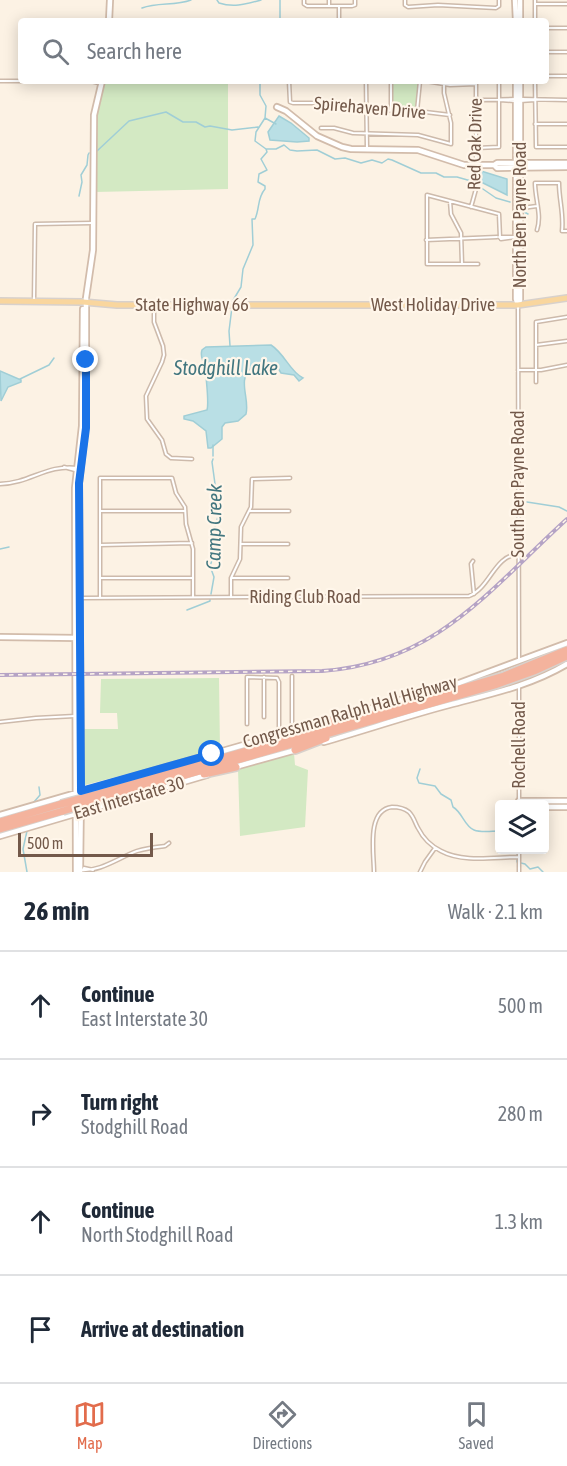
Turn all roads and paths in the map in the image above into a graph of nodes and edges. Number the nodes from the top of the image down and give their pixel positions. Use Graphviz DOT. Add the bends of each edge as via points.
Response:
graph roads {
  1 [pos="110,0"];
  2 [pos="304,0"];
  3 [pos="329,0"];
  4 [pos="355,0"];
  5 [pos="405,0"];
  6 [pos="429,0"];
  7 [pos="453,0"];
  8 [pos="499,0"];
  9 [pos="518,0"];
  10 [pos="535,2"];
  11 [pos="567,4"];
  12 [pos="329,6"];
  13 [pos="339,6"];
  14 [pos="429,6"];
  15 [pos="453,7"];
  16 [pos="109,18"];
  17 [pos="339,18"];
  18 [pos="518,18"];
  19 [pos="535,18"];
  20 [pos="549,28"];
  21 [pos="567,28"];
  22 [pos="549,52"];
  23 [pos="567,52"];
  24 [pos="549,75"];
  25 [pos="567,76"];
  26 [pos="0,81"];
  27 [pos="18,81"];
  28 [pos="101,84"];
  29 [pos="289,84"];
  30 [pos="366,84"];
  31 [pos="391,84"];
  32 [pos="420,84"];
  33 [pos="444,84"];
  34 [pos="476,84"];
  35 [pos="499,84"];
  36 [pos="518,84"];
  37 [pos="535,84"];
  38 [pos="567,99"];
  39 [pos="476,100"];
  40 [pos="499,100"];
  41 [pos="518,100"];
  42 [pos="535,100"];
  43 [pos="277,107"];
  44 [pos="367,110"];
  45 [pos="391,110"];
  46 [pos="417,111"];
  47 [pos="450,115"];
  48 [pos="535,124"];
  49 [pos="567,124"];
  50 [pos="321,128"];
  51 [pos="367,134"];
  52 [pos="567,147"];
  53 [pos="476,148"];
  54 [pos="367,149"];
  55 [pos="476,165"];
  56 [pos="518,165"];
  57 [pos="567,165"];
  58 [pos="450,201"];
  59 [pos="537,206"];
  60 [pos="567,206"];
  61 [pos="471,207"];
  62 [pos="562,207"];
  63 [pos="518,208"];
  64 [pos="93,223"];
  65 [pos="537,230"];
  66 [pos="567,231"];
  67 [pos="518,237"];
  68 [pos="499,238"];
  69 [pos="426,240"];
  70 [pos="462,240"];
  71 [pos="462,264"];
  72 [pos="478,264"];
  73 [pos="567,298"];
  74 [pos="0,301"];
  75 [pos="34,301"];
  76 [pos="85,302"];
  77 [pos="154,305"];
  78 [pos="298,305"];
  79 [pos="518,305"];
  80 [pos="567,317"];
  81 [pos="567,341"];
  82 [pos="536,345"];
  83 [pos="567,365"];
  84 [pos="518,370"];
  85 [pos="536,370"];
  86 [pos="536,382"];
  87 [pos="192,459"];
  88 [pos="78,469"];
  89 [pos="290,478"];
  90 [pos="0,484"];
  91 [pos="100,511"];
  92 [pos="185,511"];
  93 [pos="249,511"];
  94 [pos="289,511"];
  95 [pos="192,543"];
  96 [pos="241,544"];
  97 [pos="288,544"];
  98 [pos="100,545"];
  99 [pos="518,555"];
  100 [pos="473,561"];
  101 [pos="100,578"];
  102 [pos="194,578"];
  103 [pos="231,578"];
  104 [pos="288,578"];
  105 [pos="474,594"];
  106 [pos="193,597"];
  107 [pos="231,597"];
  108 [pos="77,598"];
  109 [pos="100,598"];
  110 [pos="0,637"];
  111 [pos="78,638"];
  112 [pos="567,643"];
  113 [pos="567,649"];
  114 [pos="567,656"];
  115 [pos="519,662"];
  116 [pos="567,664"];
  117 [pos="292,676"];
  118 [pos="264,677"];
  119 [pos="519,686"];
  120 [pos="408,705"];
  121 [pos="78,716"];
  122 [pos="264,717"];
  123 [pos="385,717"];
  124 [pos="330,721"];
  125 [pos="0,722"];
  126 [pos="247,724"];
  127 [pos="292,731"];
  128 [pos="279,735"];
  129 [pos="295,750"];
  130 [pos="212,754"];
  131 [pos="236,767"];
  132 [pos="136,784"];
  133 [pos="95,787"];
  134 [pos="79,792"];
  135 [pos="129,792"];
  136 [pos="62,796"];
  137 [pos="519,800"];
  138 [pos="567,801"];
  139 [pos="549,802"];
  140 [pos="93,803"];
  141 [pos="549,807"];
  142 [pos="567,807"];
  143 [pos="63,811"];
  144 [pos="78,814"];
  145 [pos="0,815"];
  146 [pos="0,821"];
  147 [pos="76,828"];
  148 [pos="0,829"];
  149 [pos="0,836"];
  150 [pos="168,843"];
  151 [pos="435,848"];
  152 [pos="519,856"];
  153 [pos="80,871"];
  154 [pos="374,872"];
  155 [pos="420,872"];
  156 [pos="519,872"];
  1 -- 16 [label="main road"];
  2 -- 12 [label="street" via="305,5"];
  3 -- 12 [label="street"];
  4 -- 13 [label="street" via="354,6"];
  5 -- 14 [label="street" via="406,6"];
  6 -- 14 [label="street"];
  7 -- 15 [label="street"];
  8 -- 15 [label="street" via="498,7"];
  9 -- 18 [label="main road"];
  10 -- 11 [label="street"];
  10 -- 19 [label="street"];
  12 -- 13 [label="street"];
  13 -- 17 [label="street"];
  14 -- 15 [label="street"];
  20 -- 21 [label="street"];
  22 -- 23 [label="street"];
  24 -- 25 [label="street"];
  26 -- 27 [label="street"];
  28 -- 64 [label="main road" via="94,112"];
  29 -- 44 [label="street, Spirehaven Drive" via="291,102 335,103"];
  30 -- 44 [label="street"];
  31 -- 45 [label="street"];
  32 -- 46 [label="street"];
  33 -- 47 [label="street"];
  34 -- 39 [label="street, Red Oak Drive"];
  35 -- 40 [label="street"];
  36 -- 41 [label="main road, North Ben Payne Road"];
  37 -- 42 [label="street"];
  38 -- 42 [label="street"];
  39 -- 40 [label="street"];
  39 -- 53 [label="street, Red Oak Drive"];
  40 -- 41 [label="street"];
  40 -- 53 [label="street" via="499,147"];
  41 -- 42 [label="street"];
  41 -- 56 [label="main road, North Ben Payne Road"];
  42 -- 48 [label="street"];
  43 -- 54 [label="main road" via="325,140 351,149"];
  44 -- 45 [label="street, Spirehaven Drive"];
  44 -- 51 [label="street"];
  45 -- 46 [label="street, Spirehaven Drive"];
  46 -- 47 [label="street, Spirehaven Drive"];
  47 -- 51 [label="street" via="451,144 418,135"];
  48 -- 49 [label="street"];
  48 -- 52 [label="street" via="536,147"];
  50 -- 51 [label="street"];
  51 -- 54 [label="street"];
  53 -- 55 [label="street, Red Oak Drive"];
  54 -- 55 [label="main road" via="418,150 456,163"];
  55 -- 56 [label="main road"];
  55 -- 61 [label="street, Red Oak Drive"];
  56 -- 57 [label="main road"];
  56 -- 63 [label="main road, North Ben Payne Road"];
  58 -- 61 [label="street"];
  58 -- 69 [label="street" via="427,195"];
  58 -- 70 [label="street"];
  59 -- 62 [label="street" via="535,183 559,183"];
  59 -- 63 [label="street"];
  59 -- 65 [label="street"];
  60 -- 62 [label="street"];
  61 -- 68 [label="street" via="499,214"];
  62 -- 66 [label="street" via="562,231"];
  63 -- 67 [label="main road, North Ben Payne Road"];
  64 -- 75 [label="street" via="35,224"];
  64 -- 76 [label="main road"];
  67 -- 68 [label="street"];
  67 -- 79 [label="main road, North Ben Payne Road"];
  68 -- 70 [label="street"];
  69 -- 70 [label="street"];
  69 -- 71 [label="street" via="427,264"];
  70 -- 71 [label="street"];
  71 -- 72 [label="street"];
  73 -- 79 [label="main road, West Holiday Drive"];
  74 -- 75 [label="main road, State Highway 66"];
  75 -- 76 [label="main road, State Highway 66"];
  76 -- 77 [label="main road, State Highway 66"];
  76 -- 88 [label="main road"];
  77 -- 78 [label="main road, State Highway 66"];
  77 -- 87 [label="street" via="154,322 164,355 148,389 149,422 162,440 166,454"];
  78 -- 79 [label="main road, West Holiday Drive"];
  79 -- 84 [label="street, South Ben Payne Road"];
  80 -- 82 [label="street" via="536,322"];
  81 -- 82 [label="street"];
  82 -- 85 [label="street"];
  83 -- 85 [label="street"];
  84 -- 85 [label="street"];
  84 -- 99 [label="street, South Ben Payne Road"];
  85 -- 86 [label="street"];
  88 -- 90 [label="street" via="52,468 20,481"];
  88 -- 108 [label="main road"];
  89 -- 93 [label="street" via="252,479"];
  91 -- 92 [label="street"];
  91 -- 92 [label="street" via="100,478 172,478"];
  91 -- 98 [label="street"];
  92 -- 95 [label="street"];
  93 -- 94 [label="street"];
  93 -- 96 [label="street" via="243,522"];
  95 -- 98 [label="street"];
  95 -- 102 [label="street"];
  96 -- 97 [label="street"];
  96 -- 103 [label="street" via="240,559"];
  98 -- 101 [label="street"];
  99 -- 105 [label="street" via="506,557"];
  99 -- 115 [label="street, South Ben Payne Road"];
  100 -- 105 [label="street"];
  101 -- 102 [label="street"];
  101 -- 109 [label="street"];
  102 -- 106 [label="street"];
  103 -- 104 [label="street"];
  103 -- 107 [label="street"];
  105 -- 107 [label="street, Riding Club Road"];
  106 -- 107 [label="street, Riding Club Road"];
  106 -- 109 [label="street, Riding Club Road"];
  108 -- 109 [label="street, Riding Club Road"];
  108 -- 111 [label="main road"];
  110 -- 111 [label="main road"];
  111 -- 121 [label="main road"];
  112 -- 115 [label="main road, East Interstate 30"];
  113 -- 120 [label="highway, Congressman Ralph Hall Highway" via="504,676"];
  114 -- 123 [label="highway, Congressman Ralph Hall Highway" via="511,680"];
  115 -- 124 [label="main road, East Interstate 30"];
  116 -- 119 [label="main road, East Interstate 30"];
  117 -- 127 [label="street"];
  118 -- 122 [label="street"];
  118 -- 126 [label="street" via="247,677"];
  118 -- 128 [label="street" via="279,681"];
  119 -- 129 [label="main road, East Interstate 30"];
  119 -- 137 [label="street, Rochell Road"];
  120 -- 124 [label="highway"];
  120 -- 132 [label="highway, Congressman Ralph Hall Highway"];
  121 -- 125 [label="street"];
  121 -- 134 [label="main road"];
  123 -- 129 [label="highway"];
  123 -- 135 [label="highway, Congressman Ralph Hall Highway"];
  124 -- 127 [label="main road, East Interstate 30"];
  127 -- 128 [label="main road, East Interstate 30"];
  128 -- 130 [label="main road, East Interstate 30"];
  129 -- 131 [label="main road, East Interstate 30"];
  130 -- 132 [label="highway"];
  130 -- 133 [label="main road, East Interstate 30"];
  131 -- 135 [label="highway"];
  131 -- 140 [label="main road, East Interstate 30"];
  132 -- 140 [label="highway, Congressman Ralph Hall Highway"];
  133 -- 134 [label="main road, East Interstate 30"];
  133 -- 140 [label="main road" via="87,793 87,807"];
  134 -- 136 [label="main road, East Interstate 30"];
  134 -- 144 [label="main road"];
  135 -- 140 [label="highway, Congressman Ralph Hall Highway"];
  136 -- 143 [label="main road" via="72,806 70,812"];
  136 -- 145 [label="main road, East Interstate 30"];
  138 -- 139 [label="main road"];
  140 -- 143 [label="highway, Congressman Ralph Hall Highway, bridge"];
  140 -- 144 [label="main road, East Interstate 30"];
  141 -- 142 [label="main road"];
  143 -- 144 [label="main road, East Interstate 30"];
  143 -- 146 [label="highway, Congressman Ralph Hall Highway"];
  143 -- 147 [label="main road"];
  143 -- 148 [label="highway, Congressman Ralph Hall Highway"];
  143 -- 149 [label="main road, East Interstate 30"];
  144 -- 147 [label="main road"];
  144 -- 153 [label="main road"];
  147 -- 153 [label="main road"];
  150 -- 153 [label="street" via="137,851 110,865"];
  151 -- 152 [label="street" via="457,856"];
  151 -- 154 [label="street" via="408,811 386,808 375,821"];
  151 -- 155 [label="street"];
  152 -- 156 [label="street"];
}
